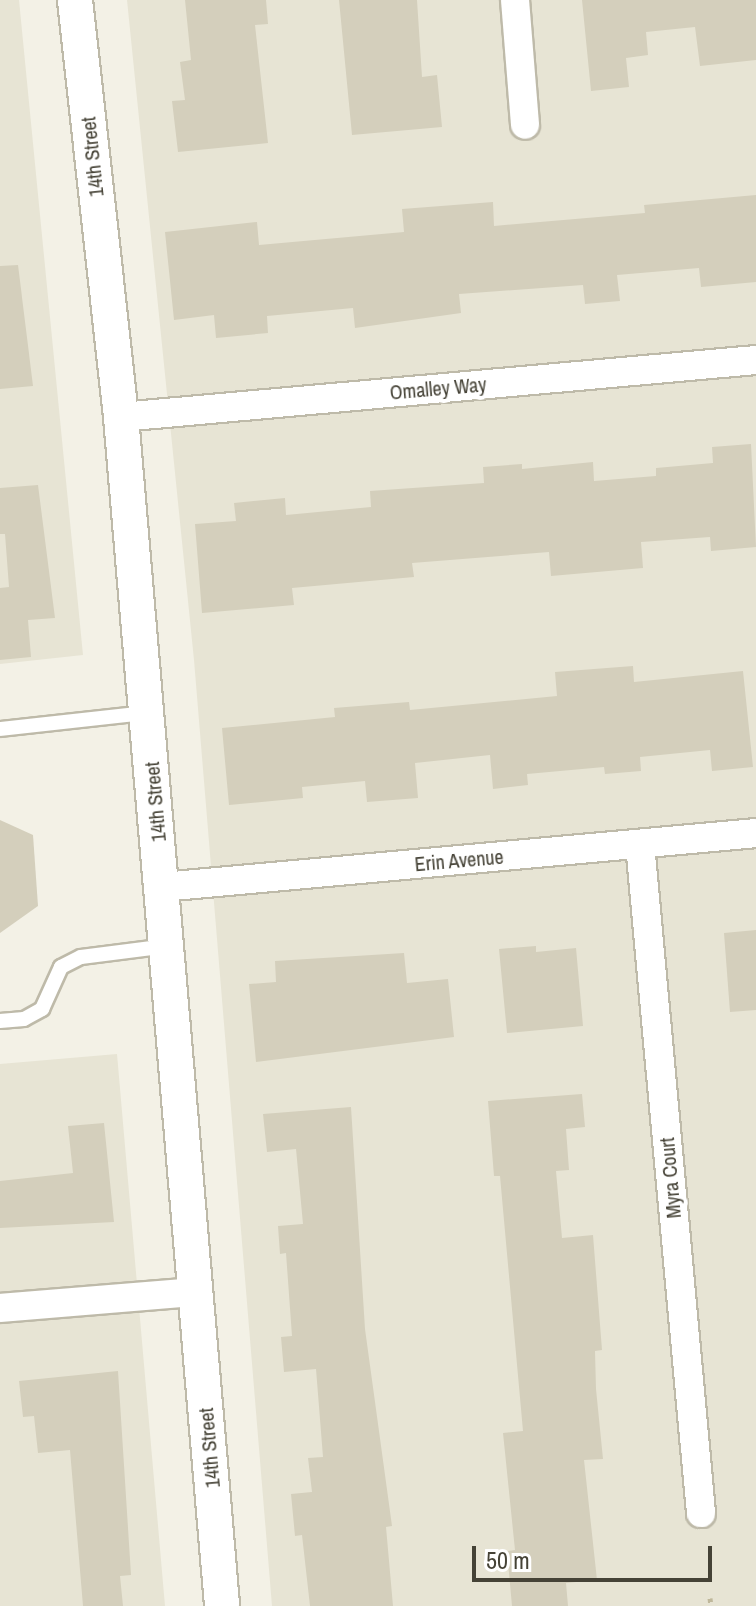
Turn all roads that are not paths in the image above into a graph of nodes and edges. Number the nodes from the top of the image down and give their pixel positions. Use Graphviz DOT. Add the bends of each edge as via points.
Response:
graph roads {
  1 [pos="75,0"];
  2 [pos="515,0"];
  3 [pos="525,125"];
  4 [pos="756,360"];
  5 [pos="121,417"];
  6 [pos="147,713"];
  7 [pos="0,729"];
  8 [pos="756,833"];
  9 [pos="640,844"];
  10 [pos="162,887"];
  11 [pos="168,946"];
  12 [pos="0,1021"];
  13 [pos="194,1292"];
  14 [pos="0,1308"];
  15 [pos="701,1513"];
  16 [pos="222,1606"];
  1 -- 5 [label="street, 14th Street"];
  2 -- 3 [label="street"];
  4 -- 5 [label="street, Omalley Way"];
  5 -- 6 [label="street, 14th Street"];
  6 -- 7 [label="lane"];
  6 -- 10 [label="street, 14th Street"];
  8 -- 9 [label="street, Erin Avenue"];
  9 -- 10 [label="street, Erin Avenue"];
  9 -- 15 [label="street, Myra Court"];
  10 -- 11 [label="street, 14th Street"];
  11 -- 12 [label="lane" via="81,957 61,967 42,1009 24,1019"];
  11 -- 13 [label="street, 14th Street"];
  13 -- 14 [label="street"];
  13 -- 16 [label="street, 14th Street"];
}
